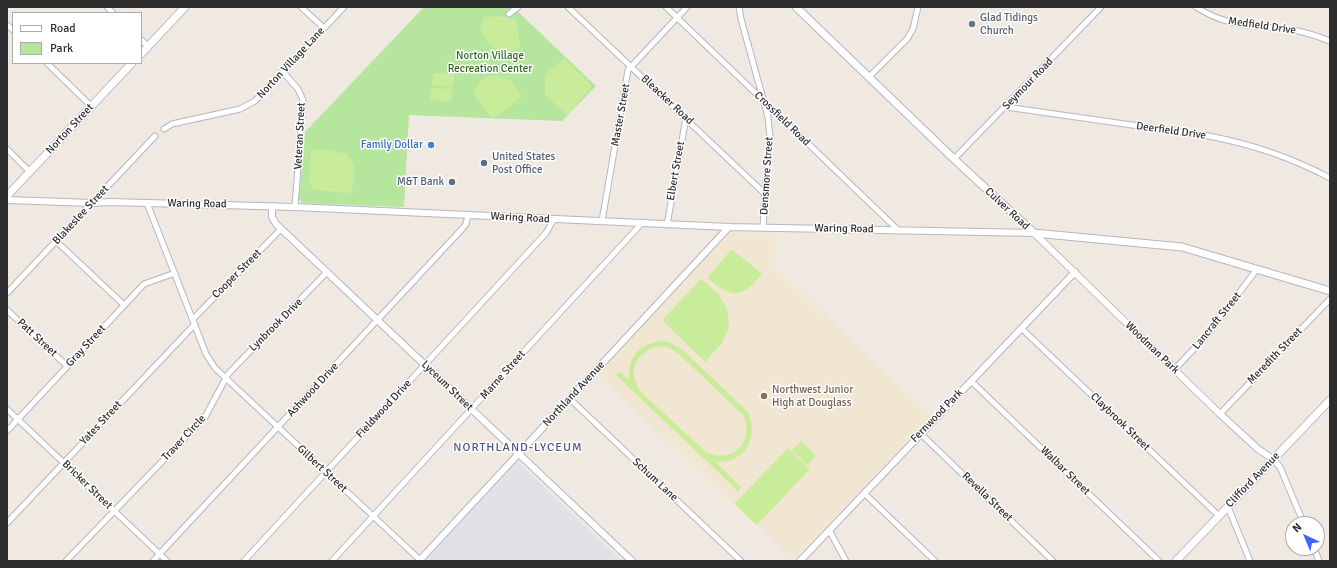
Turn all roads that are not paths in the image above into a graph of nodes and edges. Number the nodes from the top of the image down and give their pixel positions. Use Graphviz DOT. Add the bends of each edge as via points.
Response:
graph roads {
  1 [pos="185,7"];
  2 [pos="301,7"];
  3 [pos="344,7"];
  4 [pos="518,7"];
  5 [pos="568,7"];
  6 [pos="666,7"];
  7 [pos="687,7"];
  8 [pos="740,7"];
  9 [pos="796,7"];
  10 [pos="918,7"];
  11 [pos="1101,7"];
  12 [pos="1196,7"];
  13 [pos="509,14"];
  14 [pos="677,18"];
  15 [pos="324,28"];
  16 [pos="142,41"];
  17 [pos="1330,41"];
  18 [pos="148,46"];
  19 [pos="142,53"];
  20 [pos="48,64"];
  21 [pos="131,64"];
  22 [pos="631,67"];
  23 [pos="283,72"];
  24 [pos="869,77"];
  25 [pos="763,100"];
  26 [pos="91,106"];
  27 [pos="1006,107"];
  28 [pos="686,118"];
  29 [pos="164,129"];
  30 [pos="155,136"];
  31 [pos="7,149"];
  32 [pos="954,159"];
  33 [pos="30,172"];
  34 [pos="1330,178"];
  35 [pos="765,194"];
  36 [pos="7,196"];
  37 [pos="7,200"];
  38 [pos="92,203"];
  39 [pos="147,203"];
  40 [pos="272,206"];
  41 [pos="295,207"];
  42 [pos="468,216"];
  43 [pos="554,219"];
  44 [pos="602,221"];
  45 [pos="642,223"];
  46 [pos="667,225"];
  47 [pos="729,227"];
  48 [pos="763,228"];
  49 [pos="281,229"];
  50 [pos="899,230"];
  51 [pos="1034,233"];
  52 [pos="56,241"];
  53 [pos="1257,269"];
  54 [pos="327,272"];
  55 [pos="1074,272"];
  56 [pos="175,273"];
  57 [pos="1330,291"];
  58 [pos="7,293"];
  59 [pos="1330,299"];
  60 [pos="124,305"];
  61 [pos="7,310"];
  62 [pos="378,320"];
  63 [pos="194,321"];
  64 [pos="1022,328"];
  65 [pos="425,365"];
  66 [pos="67,366"];
  67 [pos="1174,370"];
  68 [pos="225,378"];
  69 [pos="971,381"];
  70 [pos="570,399"];
  71 [pos="1330,400"];
  72 [pos="472,409"];
  73 [pos="7,410"];
  74 [pos="1220,414"];
  75 [pos="18,420"];
  76 [pos="278,427"];
  77 [pos="7,431"];
  78 [pos="920,433"];
  79 [pos="519,453"];
  80 [pos="1273,459"];
  81 [pos="63,463"];
  82 [pos="326,472"];
  83 [pos="864,493"];
  84 [pos="1228,507"];
  85 [pos="114,511"];
  86 [pos="1219,516"];
  87 [pos="1301,516"];
  88 [pos="373,517"];
  89 [pos="7,523"];
  90 [pos="829,530"];
  91 [pos="159,554"];
  92 [pos="1179,560"];
  93 [pos="66,561"];
  94 [pos="153,561"];
  95 [pos="166,561"];
  96 [pos="244,561"];
  97 [pos="332,561"];
  98 [pos="419,561"];
  99 [pos="632,561"];
  100 [pos="741,561"];
  101 [pos="800,561"];
  102 [pos="846,561"];
  103 [pos="935,561"];
  104 [pos="1053,561"];
  105 [pos="1159,561"];
  106 [pos="1250,561"];
  1 -- 18 [label="main road"];
  2 -- 15 [label="street"];
  3 -- 15 [label="street, Norton Village Lane"];
  4 -- 13 [label="street"];
  5 -- 22 [label="street, Bleacker Road"];
  6 -- 14 [label="street, Crossfield Road"];
  7 -- 14 [label="street, Master Street"];
  8 -- 25 [label="street, Densmore Street"];
  9 -- 24 [label="main road, Culver Road"];
  10 -- 24 [label="street" via="913,29 907,39"];
  11 -- 27 [label="street, Seymour Road"];
  12 -- 17 [label="street, Medfield Drive" via="1213,17 1234,23 1300,31"];
  14 -- 22 [label="street, Master Street"];
  14 -- 25 [label="street, Crossfield Road"];
  15 -- 23 [label="street, Norton Village Lane"];
  16 -- 18 [label="street"];
  18 -- 19 [label="main road"];
  20 -- 26 [label="street"];
  21 -- 26 [label="main road, Norton Street"];
  22 -- 28 [label="street, Bleacker Road"];
  22 -- 44 [label="street, Master Street" via="628,70"];
  23 -- 29 [label="street, Norton Village Lane" via="258,99 248,105 172,124"];
  23 -- 41 [label="street, Veteran Street" via="298,89 303,100"];
  24 -- 32 [label="main road, Culver Road"];
  25 -- 35 [label="street, Densmore Street" via="770,137"];
  25 -- 50 [label="street, Crossfield Road"];
  26 -- 33 [label="main road, Norton Street"];
  27 -- 32 [label="street, Seymour Road"];
  27 -- 34 [label="street, Deerfield Drive" via="1234,141 1277,154"];
  28 -- 35 [label="street, Bleacker Road"];
  28 -- 46 [label="street, Elbert Street"];
  30 -- 38 [label="street, Blakeslee Street"];
  31 -- 33 [label="street"];
  32 -- 51 [label="main road, Culver Road"];
  33 -- 36 [label="main road, Norton Street"];
  35 -- 48 [label="street, Densmore Street"];
  37 -- 38 [label="street, Waring Road"];
  38 -- 39 [label="street, Waring Road"];
  38 -- 52 [label="street, Blakeslee Street"];
  39 -- 40 [label="street, Waring Road"];
  39 -- 56 [label="street"];
  40 -- 41 [label="street, Waring Road"];
  40 -- 49 [label="street, Lyceum Street" via="272,217"];
  41 -- 42 [label="street, Waring Road"];
  42 -- 43 [label="street, Waring Road"];
  42 -- 62 [label="street, Ashwood Drive" via="462,229"];
  43 -- 44 [label="street, Waring Road"];
  43 -- 65 [label="street, Fieldwood Drive" via="546,233"];
  44 -- 45 [label="street, Waring Road"];
  45 -- 46 [label="street, Waring Road"];
  45 -- 72 [label="street, Marne Street"];
  46 -- 47 [label="street, Waring Road"];
  47 -- 48 [label="street, Waring Road"];
  47 -- 70 [label="street, Northland Avenue"];
  48 -- 50 [label="street, Waring Road"];
  49 -- 54 [label="street, Lyceum Street"];
  49 -- 63 [label="street, Cooper Street"];
  50 -- 51 [label="street, Waring Road"];
  51 -- 53 [label="main road, Culver Road" via="1182,247"];
  51 -- 55 [label="street, Woodman Park"];
  52 -- 58 [label="street, Blakeslee Street"];
  52 -- 60 [label="street"];
  53 -- 57 [label="main road, Culver Road"];
  53 -- 67 [label="street, Lancraft Street" via="1205,337"];
  54 -- 62 [label="street, Lyceum Street"];
  54 -- 68 [label="street, Lynbrook Drive"];
  55 -- 64 [label="street, Fernwood Park"];
  55 -- 67 [label="street, Woodman Park"];
  56 -- 60 [label="street, Gray Street" via="144,284"];
  56 -- 63 [label="street"];
  59 -- 74 [label="street, Meredith Street"];
  60 -- 66 [label="street, Gray Street"];
  61 -- 66 [label="street, Patt Street"];
  62 -- 65 [label="street, Lyceum Street"];
  62 -- 76 [label="street, Ashwood Drive"];
  63 -- 68 [label="street" via="210,361"];
  63 -- 81 [label="street, Yates Street"];
  64 -- 69 [label="street, Fernwood Park"];
  64 -- 86 [label="street, Claybrook Street"];
  65 -- 72 [label="street, Lyceum Street"];
  65 -- 82 [label="street, Fieldwood Drive"];
  66 -- 75 [label="street, Gray Street"];
  67 -- 74 [label="street, Woodman Park"];
  68 -- 76 [label="street, Gilbert Street"];
  68 -- 85 [label="street, Traver Circle" via="205,417"];
  69 -- 78 [label="street, Fernwood Park"];
  69 -- 105 [label="street, Walbar Street"];
  70 -- 79 [label="street, Northland Avenue"];
  70 -- 100 [label="street, Schum Lane"];
  71 -- 80 [label="main road, Clifford Avenue"];
  72 -- 79 [label="street, Lyceum Street"];
  72 -- 88 [label="street, Marne Street"];
  73 -- 75 [label="street, Bricker Street"];
  74 -- 80 [label="street, Woodman Park" via="1258,449"];
  75 -- 77 [label="street, Gray Street"];
  75 -- 81 [label="street, Bricker Street"];
  76 -- 82 [label="street, Gilbert Street"];
  76 -- 91 [label="street, Ashwood Drive"];
  78 -- 83 [label="street, Fernwood Park"];
  78 -- 104 [label="street, Revella Street"];
  79 -- 98 [label="street, Northland Avenue"];
  79 -- 99 [label="street, Lyceum Street"];
  80 -- 84 [label="main road, Clifford Avenue"];
  80 -- 87 [label="street" via="1282,472"];
  81 -- 85 [label="street, Bricker Street"];
  81 -- 89 [label="street, Yates Street"];
  82 -- 88 [label="street, Gilbert Street"];
  82 -- 96 [label="street, Fieldwood Drive"];
  83 -- 90 [label="street, Fernwood Park"];
  83 -- 103 [label="street"];
  84 -- 86 [label="main road, Clifford Avenue"];
  84 -- 106 [label="street"];
  85 -- 91 [label="street, Bricker Street"];
  85 -- 93 [label="street, Traver Circle"];
  86 -- 92 [label="main road, Clifford Avenue"];
  88 -- 97 [label="street, Marne Street"];
  88 -- 98 [label="street, Gilbert Street"];
  90 -- 101 [label="street, Fernwood Park"];
  90 -- 102 [label="street"];
  91 -- 94 [label="street, Ashwood Drive"];
  91 -- 95 [label="street, Bricker Street"];
}
